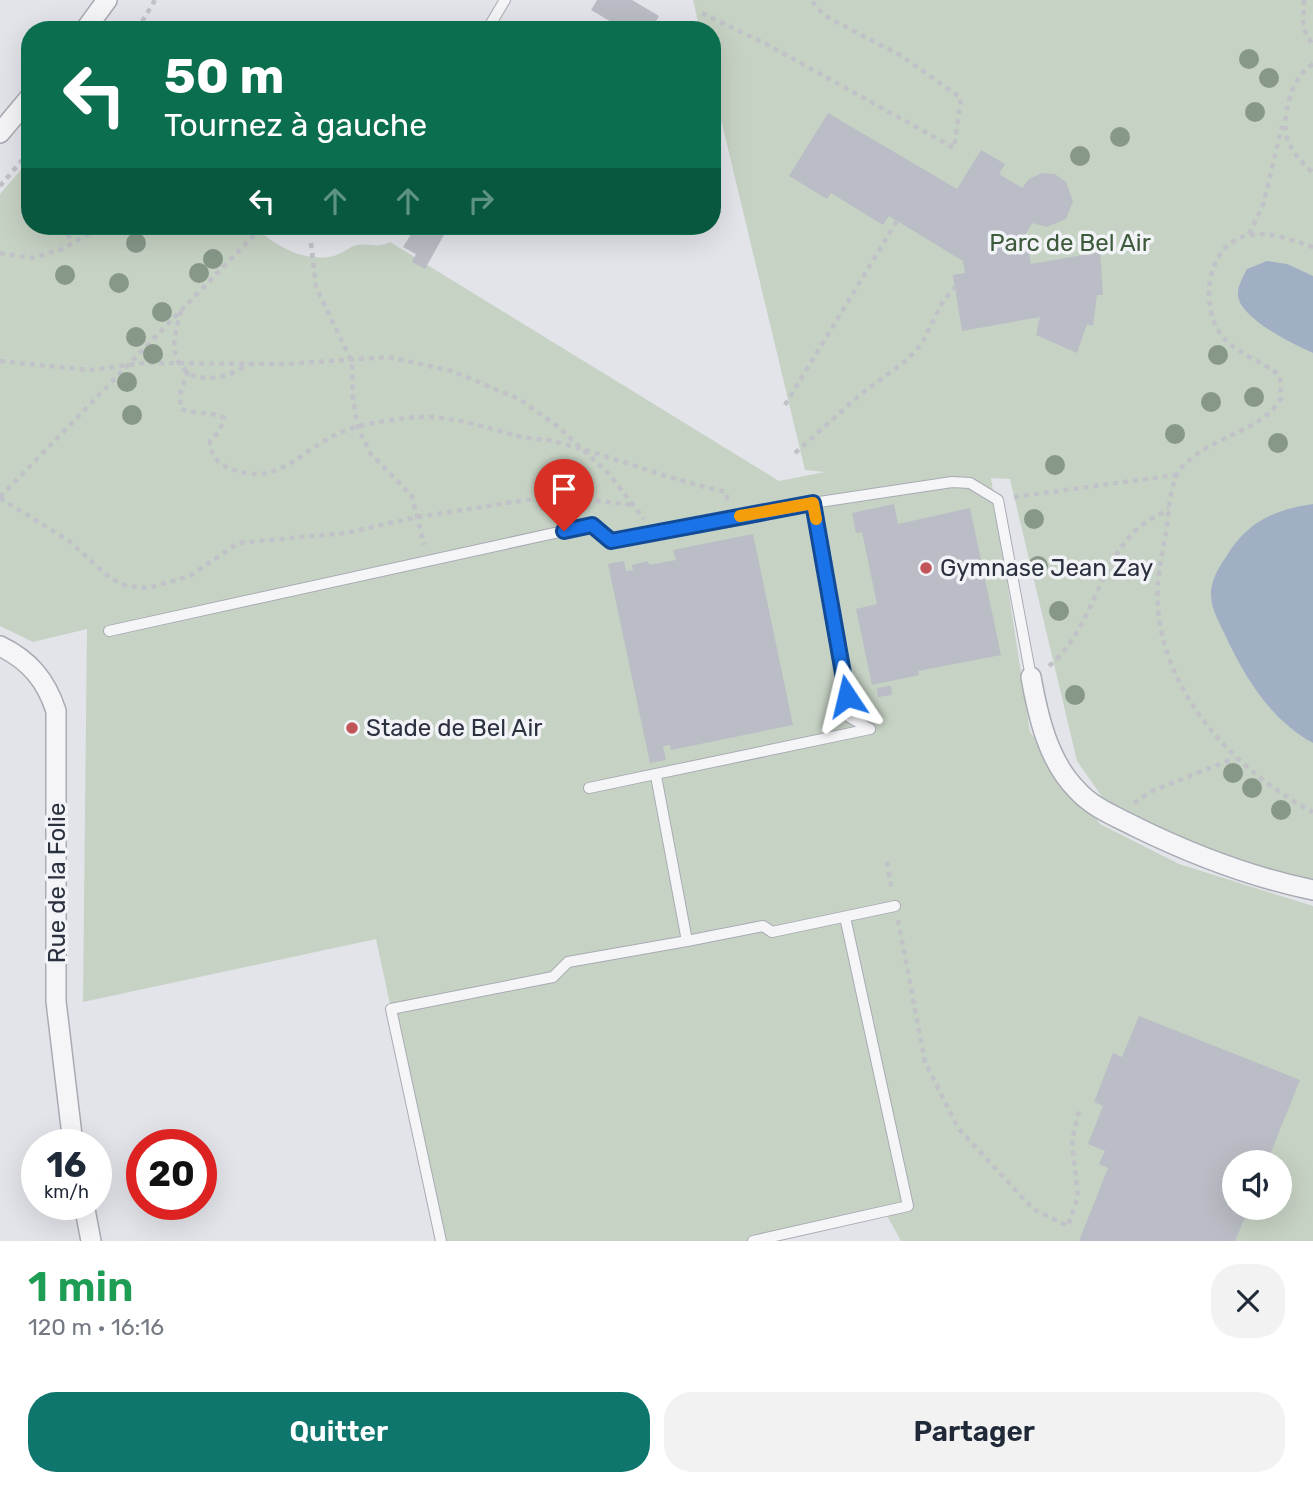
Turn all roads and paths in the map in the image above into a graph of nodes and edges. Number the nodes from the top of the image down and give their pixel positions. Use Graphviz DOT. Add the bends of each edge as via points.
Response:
graph roads {
  1 [pos="107,0"];
  2 [pos="155,0"];
  3 [pos="505,0"];
  4 [pos="811,0"];
  5 [pos="1304,0"];
  6 [pos="702,13"];
  7 [pos="92,21"];
  8 [pos="142,21"];
  9 [pos="493,21"];
  10 [pos="718,21"];
  11 [pos="721,22"];
  12 [pos="1313,46"];
  13 [pos="1313,64"];
  14 [pos="21,108"];
  15 [pos="1283,125"];
  16 [pos="0,133"];
  17 [pos="21,162"];
  18 [pos="1313,173"];
  19 [pos="0,186"];
  20 [pos="897,221"];
  21 [pos="1248,234"];
  22 [pos="68,235"];
  23 [pos="86,235"];
  24 [pos="254,235"];
  25 [pos="72,241"];
  26 [pos="311,243"];
  27 [pos="1313,247"];
  28 [pos="0,253"];
  29 [pos="955,287"];
  30 [pos="181,310"];
  31 [pos="0,361"];
  32 [pos="352,362"];
  33 [pos="182,363"];
  34 [pos="248,364"];
  35 [pos="125,365"];
  36 [pos="188,371"];
  37 [pos="785,405"];
  38 [pos="358,427"];
  39 [pos="588,452"];
  40 [pos="795,453"];
  41 [pos="1176,475"];
  42 [pos="0,498"];
  43 [pos="998,499"];
  44 [pos="813,503"];
  45 [pos="635,505"];
  46 [pos="1170,508"];
  47 [pos="418,517"];
  48 [pos="731,518"];
  49 [pos="649,534"];
  50 [pos="428,562"];
  51 [pos="109,631"];
  52 [pos="0,646"];
  53 [pos="1031,677"];
  54 [pos="1235,758"];
  55 [pos="656,776"];
  56 [pos="589,788"];
  57 [pos="1313,812"];
  58 [pos="1117,818"];
  59 [pos="887,862"];
  60 [pos="1313,890"];
  61 [pos="895,906"];
  62 [pos="845,917"];
  63 [pos="687,941"];
  64 [pos="1080,1107"];
  65 [pos="72,1129"];
  66 [pos="87,1220"];
  67 [pos="91,1241"];
  68 [pos="441,1241"];
  69 [pos="753,1241"];
  1 -- 7 [label="street"];
  2 -- 8 [label="path"];
  3 -- 9 [label="lane"];
  4 -- 11 [label="path" via="825,16 900,55 961,98 954,148"];
  5 -- 12 [label="path" via="1303,28"];
  6 -- 10 [label="path"];
  13 -- 15 [label="path" via="1292,89"];
  14 -- 16 [label="street"];
  15 -- 18 [label="path" via="1298,158"];
  15 -- 21 [label="path" via="1264,205"];
  17 -- 19 [label="path"];
  20 -- 37 [label="path"];
  21 -- 27 [label="path" via="1272,234"];
  21 -- 41 [label="path" via="1215,264 1209,297 1212,318 1222,337 1280,376 1281,398 1265,419 1208,444"];
  22 -- 25 [label="path"];
  23 -- 25 [label="path"];
  24 -- 30 [label="path"];
  25 -- 28 [label="path" via="60,250 32,258"];
  26 -- 32 [label="path" via="316,287"];
  29 -- 40 [label="path" via="907,360"];
  30 -- 33 [label="path" via="175,338 176,356"];
  30 -- 35 [label="path"];
  31 -- 35 [label="path" via="90,370"];
  32 -- 34 [label="path"];
  32 -- 38 [label="path"];
  32 -- 39 [label="path" via="388,357 452,371 519,399"];
  33 -- 34 [label="path"];
  33 -- 35 [label="path"];
  33 -- 36 [label="path"];
  34 -- 36 [label="path" via="222,379 204,379"];
  35 -- 42 [label="path"];
  36 -- 38 [label="path" via="180,408 225,418 210,440 211,454 232,470 272,472 334,435"];
  38 -- 39 [label="path" via="410,418 454,418"];
  38 -- 47 [label="path" via="370,453 412,496"];
  39 -- 45 [label="path"];
  39 -- 48 [label="path" via="726,492"];
  41 -- 43 [label="path"];
  41 -- 46 [label="path"];
  42 -- 47 [label="path" via="69,541 110,578 148,588 190,576 237,543 345,533"];
  43 -- 44 [label="lane" via="970,483 953,482"];
  43 -- 53 [label="lane"];
  44 -- 48 [label="lane"];
  44 -- 55 [label="lane" via="849,716 870,729"];
  45 -- 47 [label="path" via="562,497"];
  45 -- 49 [label="path"];
  46 -- 53 [label="path" via="1138,528 1110,568 1067,647"];
  46 -- 54 [label="path" via="1158,578 1158,609 1170,661 1188,695"];
  47 -- 50 [label="path"];
  48 -- 49 [label="lane"];
  49 -- 50 [label="lane" via="611,541 592,525"];
  50 -- 51 [label="lane"];
  52 -- 65 [label="street, Rue de la Folie" via="32,667 48,686 56,711 56,1001"];
  53 -- 58 [label="street" via="1049,745 1061,771 1093,806"];
  54 -- 57 [label="path"];
  54 -- 58 [label="path" via="1153,792"];
  55 -- 56 [label="lane"];
  55 -- 63 [label="lane"];
  58 -- 60 [label="street" via="1244,874"];
  59 -- 61 [label="path"];
  61 -- 62 [label="lane"];
  61 -- 64 [label="path" via="925,1062 958,1128 1033,1209 1068,1226 1079,1196 1072,1141"];
  62 -- 63 [label="lane" via="772,932 763,926"];
  62 -- 69 [label="lane" via="908,1206"];
  63 -- 68 [label="lane" via="568,962 553,977 391,1009"];
  66 -- 67 [label="street"];
}
